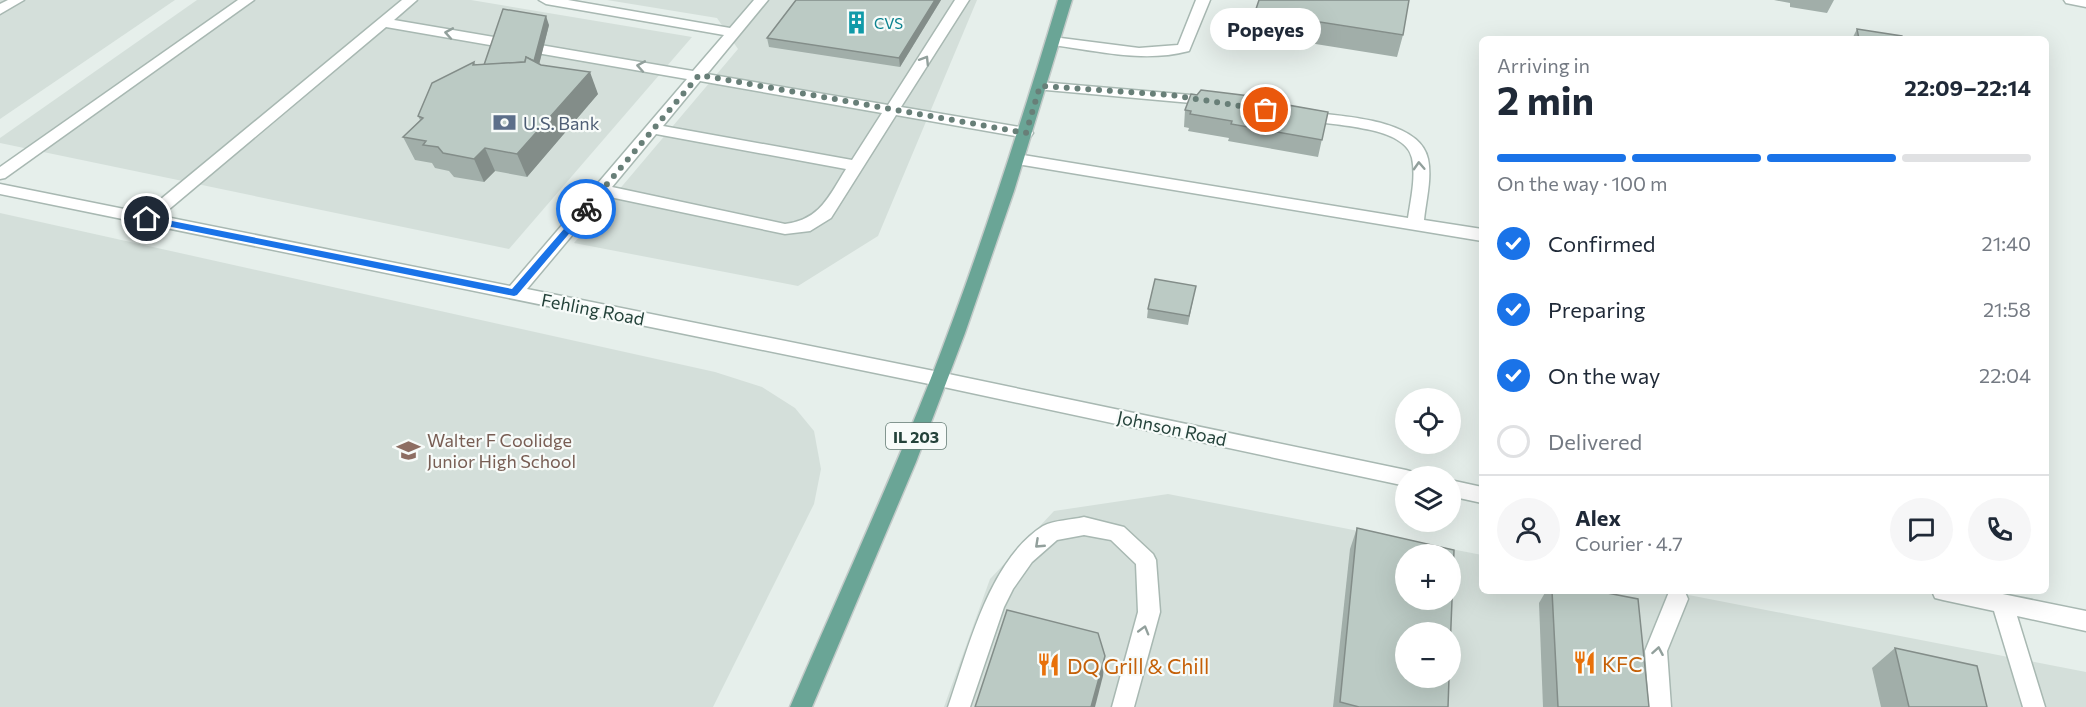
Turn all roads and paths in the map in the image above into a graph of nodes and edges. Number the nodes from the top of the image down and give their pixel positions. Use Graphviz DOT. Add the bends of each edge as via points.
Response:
graph roads {
  1 [pos="17,0"];
  2 [pos="247,0"];
  3 [pos="410,0"];
  4 [pos="546,0"];
  5 [pos="761,0"];
  6 [pos="962,0"];
  7 [pos="1065,0"];
  8 [pos="1203,0"];
  9 [pos="2071,0"];
  10 [pos="2086,3"];
  11 [pos="0,10"];
  12 [pos="383,22"];
  13 [pos="734,33"];
  14 [pos="1053,41"];
  15 [pos="699,75"];
  16 [pos="1040,86"];
  17 [pos="1227,103"];
  18 [pos="894,110"];
  19 [pos="1291,114"];
  20 [pos="654,129"];
  21 [pos="1026,133"];
  22 [pos="1017,159"];
  23 [pos="856,166"];
  24 [pos="0,174"];
  25 [pos="0,189"];
  26 [pos="602,190"];
  27 [pos="147,219"];
  28 [pos="1416,224"];
  29 [pos="1479,234"];
  30 [pos="514,293"];
  31 [pos="939,379"];
  32 [pos="1395,476"];
  33 [pos="1461,490"];
  34 [pos="1479,494"];
  35 [pos="1958,594"];
  36 [pos="1677,598"];
  37 [pos="2002,603"];
  38 [pos="2086,621"];
  39 [pos="801,707"];
  40 [pos="959,707"];
  41 [pos="1123,707"];
  42 [pos="1660,707"];
  43 [pos="2034,707"];
  1 -- 11 [label="street"];
  2 -- 24 [label="street"];
  3 -- 12 [label="street"];
  4 -- 13 [label="street"];
  5 -- 13 [label="street"];
  18 -- 6 [label="street, one-way"];
  7 -- 14 [label="main road, IL 203"];
  8 -- 14 [label="street" via="1184,48 1175,51"];
  9 -- 10 [label="street"];
  15 -- 12 [label="street, one-way"];
  12 -- 27 [label="street"];
  13 -- 15 [label="street"];
  14 -- 16 [label="main road, IL 203"];
  15 -- 18 [label="street"];
  15 -- 20 [label="street"];
  16 -- 17 [label="street"];
  16 -- 21 [label="main road, IL 203"];
  18 -- 21 [label="street"];
  18 -- 23 [label="street"];
  28 -- 19 [label="street, one-way" via="1420,159 1408,140 1370,127"];
  20 -- 23 [label="street"];
  20 -- 26 [label="street"];
  21 -- 22 [label="main road, IL 203"];
  22 -- 28 [label="street"];
  22 -- 31 [label="main road, IL 203"];
  23 -- 26 [label="street" via="825,214 804,227 785,229"];
  25 -- 27 [label="street, Fehling Road"];
  26 -- 30 [label="street"];
  27 -- 30 [label="street, Fehling Road"];
  28 -- 29 [label="street"];
  30 -- 31 [label="street, Fehling Road"];
  31 -- 32 [label="street, Johnson Road"];
  31 -- 39 [label="main road, IL 203"];
  33 -- 34 [label="street"];
  35 -- 37 [label="street"];
  42 -- 36 [label="street, one-way" via="1656,651"];
  37 -- 38 [label="street"];
  37 -- 43 [label="street"];
  41 -- 40 [label="street, one-way" via="1149,612 1146,560 1117,534 1084,526 1051,532 1025,556 1006,582"];
}
